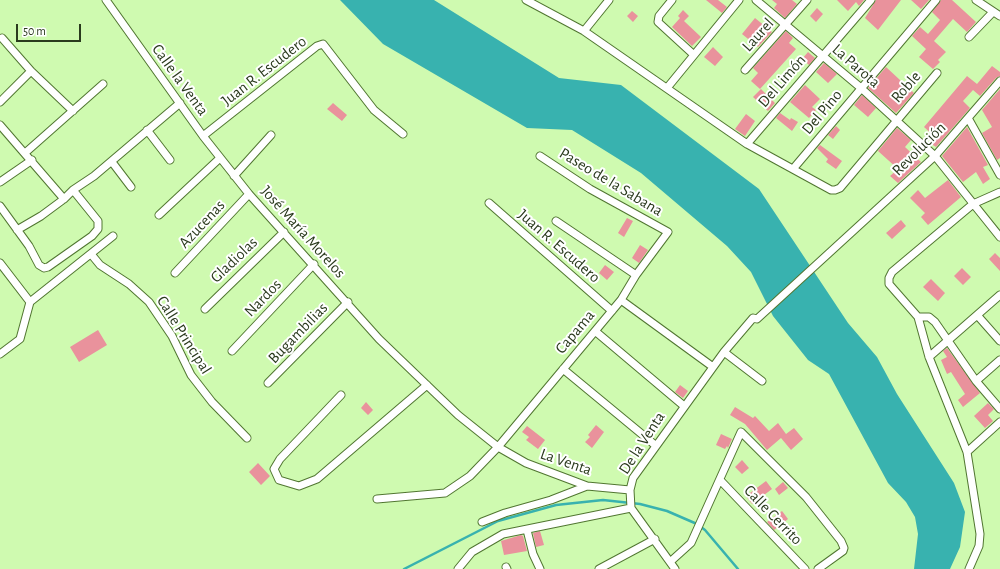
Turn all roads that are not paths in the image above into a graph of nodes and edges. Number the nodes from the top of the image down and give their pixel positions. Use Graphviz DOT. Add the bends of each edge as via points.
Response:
graph roads {
  1 [pos="106,0"];
  2 [pos="526,0"];
  3 [pos="609,0"];
  4 [pos="672,0"];
  5 [pos="739,0"];
  6 [pos="756,0"];
  7 [pos="807,0"];
  8 [pos="870,0"];
  9 [pos="936,0"];
  10 [pos="976,0"];
  11 [pos="993,12"];
  12 [pos="1000,16"];
  13 [pos="785,26"];
  14 [pos="584,31"];
  15 [pos="2,38"];
  16 [pos="969,38"];
  17 [pos="694,55"];
  18 [pos="823,56"];
  19 [pos="745,70"];
  20 [pos="31,71"];
  21 [pos="937,73"];
  22 [pos="1000,81"];
  23 [pos="103,84"];
  24 [pos="667,88"];
  25 [pos="860,88"];
  26 [pos="0,102"];
  27 [pos="180,103"];
  28 [pos="72,111"];
  29 [pos="968,118"];
  30 [pos="895,120"];
  31 [pos="0,125"];
  32 [pos="148,130"];
  33 [pos="403,134"];
  34 [pos="271,135"];
  35 [pos="203,136"];
  36 [pos="747,144"];
  37 [pos="25,153"];
  38 [pos="540,156"];
  39 [pos="935,156"];
  40 [pos="220,158"];
  41 [pos="32,160"];
  42 [pos="170,160"];
  43 [pos="112,162"];
  44 [pos="793,169"];
  45 [pos="1000,175"];
  46 [pos="234,176"];
  47 [pos="0,182"];
  48 [pos="131,187"];
  49 [pos="73,190"];
  50 [pos="1000,192"];
  51 [pos="249,194"];
  52 [pos="64,199"];
  53 [pos="489,203"];
  54 [pos="973,204"];
  55 [pos="0,206"];
  56 [pos="159,215"];
  57 [pos="556,221"];
  58 [pos="17,230"];
  59 [pos="284,232"];
  60 [pos="668,232"];
  61 [pos="113,236"];
  62 [pos="1000,237"];
  63 [pos="91,254"];
  64 [pos="0,264"];
  65 [pos="314,264"];
  66 [pos="175,273"];
  67 [pos="636,276"];
  68 [pos="1000,295"];
  69 [pos="621,300"];
  70 [pos="30,302"];
  71 [pos="348,302"];
  72 [pos="205,309"];
  73 [pos="612,311"];
  74 [pos="977,315"];
  75 [pos="918,317"];
  76 [pos="756,319"];
  77 [pos="595,330"];
  78 [pos="948,341"];
  79 [pos="1000,341"];
  80 [pos="232,351"];
  81 [pos="724,352"];
  82 [pos="0,354"];
  83 [pos="929,357"];
  84 [pos="1000,360"];
  85 [pos="713,368"];
  86 [pos="563,369"];
  87 [pos="762,381"];
  88 [pos="976,381"];
  89 [pos="268,383"];
  90 [pos="427,385"];
  91 [pos="341,395"];
  92 [pos="684,406"];
  93 [pos="1000,409"];
  94 [pos="1000,422"];
  95 [pos="247,438"];
  96 [pos="655,445"];
  97 [pos="498,447"];
  98 [pos="967,452"];
  99 [pos="721,481"];
  100 [pos="587,486"];
  101 [pos="630,490"];
  102 [pos="377,499"];
  103 [pos="631,504"];
  104 [pos="482,522"];
  105 [pos="527,530"];
  106 [pos="655,539"];
  107 [pos="670,562"];
  108 [pos="458,569"];
  109 [pos="540,569"];
  110 [pos="599,569"];
  111 [pos="675,569"];
  112 [pos="805,569"];
  113 [pos="818,569"];
  114 [pos="969,569"];
  1 -- 27 [label="street, Calle la Venta"];
  2 -- 14 [label="street, Roble"];
  3 -- 14 [label="street"];
  4 -- 17 [label="street" via="659,16 658,22"];
  5 -- 17 [label="street"];
  6 -- 13 [label="street, La Parota"];
  7 -- 13 [label="street, Laurel"];
  8 -- 18 [label="street, Del Limón"];
  9 -- 25 [label="street, Del Pino"];
  10 -- 11 [label="street"];
  11 -- 12 [label="street"];
  11 -- 16 [label="street"];
  13 -- 18 [label="street, La Parota"];
  13 -- 19 [label="street, Laurel"];
  14 -- 24 [label="street, Roble"];
  15 -- 20 [label="street"];
  17 -- 24 [label="street"];
  18 -- 25 [label="street, La Parota"];
  18 -- 36 [label="street, Del Limón"];
  20 -- 26 [label="street"];
  20 -- 28 [label="street"];
  21 -- 30 [label="street, Roble"];
  22 -- 29 [label="street, Revolución"];
  23 -- 28 [label="street"];
  24 -- 36 [label="street, Roble"];
  25 -- 30 [label="street, La Parota"];
  25 -- 44 [label="street, Del Pino"];
  27 -- 32 [label="street"];
  27 -- 35 [label="street, Calle la Venta"];
  28 -- 37 [label="street"];
  29 -- 39 [label="street, Revolución"];
  29 -- 45 [label="street"];
  30 -- 39 [label="street, La Parota"];
  30 -- 44 [label="street, Roble" via="840,188 830,190"];
  31 -- 37 [label="street"];
  32 -- 42 [label="street"];
  32 -- 43 [label="street"];
  33 -- 35 [label="street, Juan R. Escudero" via="374,110 323,44 317,46"];
  34 -- 46 [label="street"];
  35 -- 40 [label="street, José María Morelos"];
  36 -- 44 [label="street, Roble"];
  37 -- 41 [label="street"];
  38 -- 60 [label="street, Paseo de la Sabana" via="590,190"];
  39 -- 54 [label="street, La Parota"];
  39 -- 76 [label="street, Revolución"];
  40 -- 46 [label="street, José María Morelos"];
  40 -- 56 [label="street"];
  41 -- 47 [label="street"];
  41 -- 52 [label="street"];
  43 -- 48 [label="street"];
  43 -- 49 [label="street"];
  46 -- 51 [label="street, José María Morelos"];
  49 -- 52 [label="street"];
  49 -- 58 [label="street" via="98,221 98,229 92,236 44,268 39,265"];
  50 -- 54 [label="street"];
  51 -- 59 [label="street, José María Morelos"];
  51 -- 66 [label="street, Azucenas"];
  52 -- 58 [label="street"];
  53 -- 73 [label="street, Juan R. Escudero"];
  54 -- 62 [label="street, La Parota"];
  54 -- 75 [label="street" via="892,272 889,278 890,284"];
  55 -- 58 [label="street"];
  57 -- 67 [label="street"];
  59 -- 65 [label="street, José María Morelos"];
  59 -- 72 [label="street, Gladiolas"];
  60 -- 67 [label="street, Capama"];
  61 -- 63 [label="street"];
  63 -- 70 [label="street"];
  63 -- 95 [label="street, Calle Principal" via="100,265 129,284 149,302 172,336 192,375 212,402"];
  64 -- 70 [label="street"];
  65 -- 71 [label="street, José María Morelos"];
  65 -- 80 [label="street, Nardos"];
  67 -- 69 [label="street, Capama"];
  68 -- 74 [label="street"];
  69 -- 73 [label="street, Capama"];
  69 -- 85 [label="street"];
  70 -- 82 [label="street" via="20,339"];
  71 -- 89 [label="street, Bugambilias"];
  71 -- 90 [label="street, José María Morelos" via="386,345"];
  73 -- 77 [label="street, Capama"];
  74 -- 78 [label="street"];
  74 -- 79 [label="street"];
  75 -- 78 [label="street" via="929,317"];
  75 -- 83 [label="street"];
  76 -- 81 [label="street, De la Venta" via="753,318"];
  77 -- 86 [label="street, Capama"];
  77 -- 92 [label="street"];
  78 -- 83 [label="street"];
  78 -- 88 [label="street"];
  81 -- 85 [label="street, De la Venta"];
  81 -- 87 [label="street"];
  83 -- 98 [label="street"];
  84 -- 88 [label="street"];
  85 -- 92 [label="street, De la Venta"];
  86 -- 96 [label="street"];
  86 -- 97 [label="street, Capama"];
  88 -- 93 [label="street"];
  90 -- 91 [label="street" via="317,479 299,486 279,480 274,469 280,459"];
  90 -- 97 [label="street, La Venta" via="458,415"];
  92 -- 96 [label="street, De la Venta"];
  94 -- 98 [label="street"];
  96 -- 101 [label="street, De la Venta" via="633,478"];
  97 -- 100 [label="street, La Venta" via="526,463"];
  97 -- 102 [label="street, Capama" via="470,476 445,493"];
  98 -- 114 [label="street" via="980,534 979,546"];
  99 -- 107 [label="street" via="691,543"];
  99 -- 112 [label="street, Calle Cerrito"];
  99 -- 113 [label="street" via="741,432 806,497 841,541 843,552"];
  100 -- 101 [label="street, La Venta"];
  100 -- 104 [label="street"];
  101 -- 103 [label="street, De la Venta"];
  103 -- 105 [label="street"];
  103 -- 106 [label="street"];
  105 -- 108 [label="street" via="503,534 484,544 465,558"];
  105 -- 109 [label="street"];
  106 -- 107 [label="street"];
  106 -- 110 [label="street"];
  107 -- 111 [label="street"];
}
